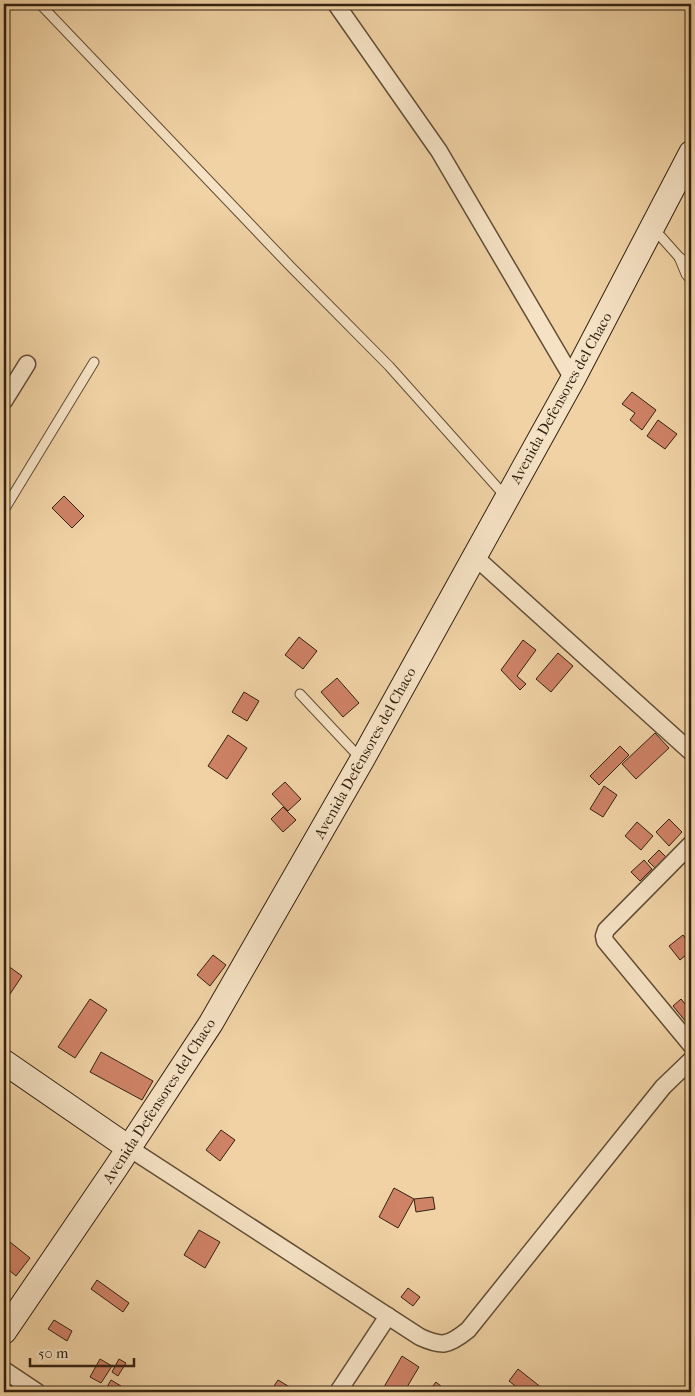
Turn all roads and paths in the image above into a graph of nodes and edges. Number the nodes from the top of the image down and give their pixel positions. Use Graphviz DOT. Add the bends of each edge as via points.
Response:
graph roads {
  1 [pos="40,4"];
  2 [pos="336,4"];
  3 [pos="691,153"];
  4 [pos="652,227"];
  5 [pos="679,257"];
  6 [pos="691,265"];
  7 [pos="691,280"];
  8 [pos="94,362"];
  9 [pos="27,364"];
  10 [pos="573,379"];
  11 [pos="4,401"];
  12 [pos="507,498"];
  13 [pos="4,510"];
  14 [pos="474,556"];
  15 [pos="300,694"];
  16 [pos="691,752"];
  17 [pos="362,760"];
  18 [pos="691,844"];
  19 [pos="691,1045"];
  20 [pos="691,1060"];
  21 [pos="4,1062"];
  22 [pos="129,1148"];
  23 [pos="388,1316"];
  24 [pos="4,1332"];
  25 [pos="4,1370"];
  26 [pos="37,1392"];
  27 [pos="338,1392"];
  1 -- 12 [label="lane" via="389,366"];
  2 -- 10 [label="street" via="439,151"];
  3 -- 4 [label="main road, Avenida Defensores del Chaco"];
  4 -- 5 [label="lane"];
  4 -- 10 [label="main road, Avenida Defensores del Chaco"];
  5 -- 6 [label="lane"];
  5 -- 7 [label="lane"];
  8 -- 13 [label="lane"];
  9 -- 11 [label="street"];
  10 -- 12 [label="main road, Avenida Defensores del Chaco"];
  12 -- 14 [label="main road, Avenida Defensores del Chaco"];
  14 -- 16 [label="street"];
  14 -- 17 [label="main road, Avenida Defensores del Chaco"];
  15 -- 17 [label="lane"];
  17 -- 22 [label="main road, Avenida Defensores del Chaco" via="211,1023"];
  18 -- 19 [label="street" via="606,930 604,936"];
  20 -- 23 [label="street" via="663,1087 468,1330 454,1341 436,1344"];
  21 -- 22 [label="main road"];
  22 -- 23 [label="street"];
  22 -- 24 [label="main road, Avenida Defensores del Chaco"];
  23 -- 27 [label="street"];
  25 -- 26 [label="street"];
}
